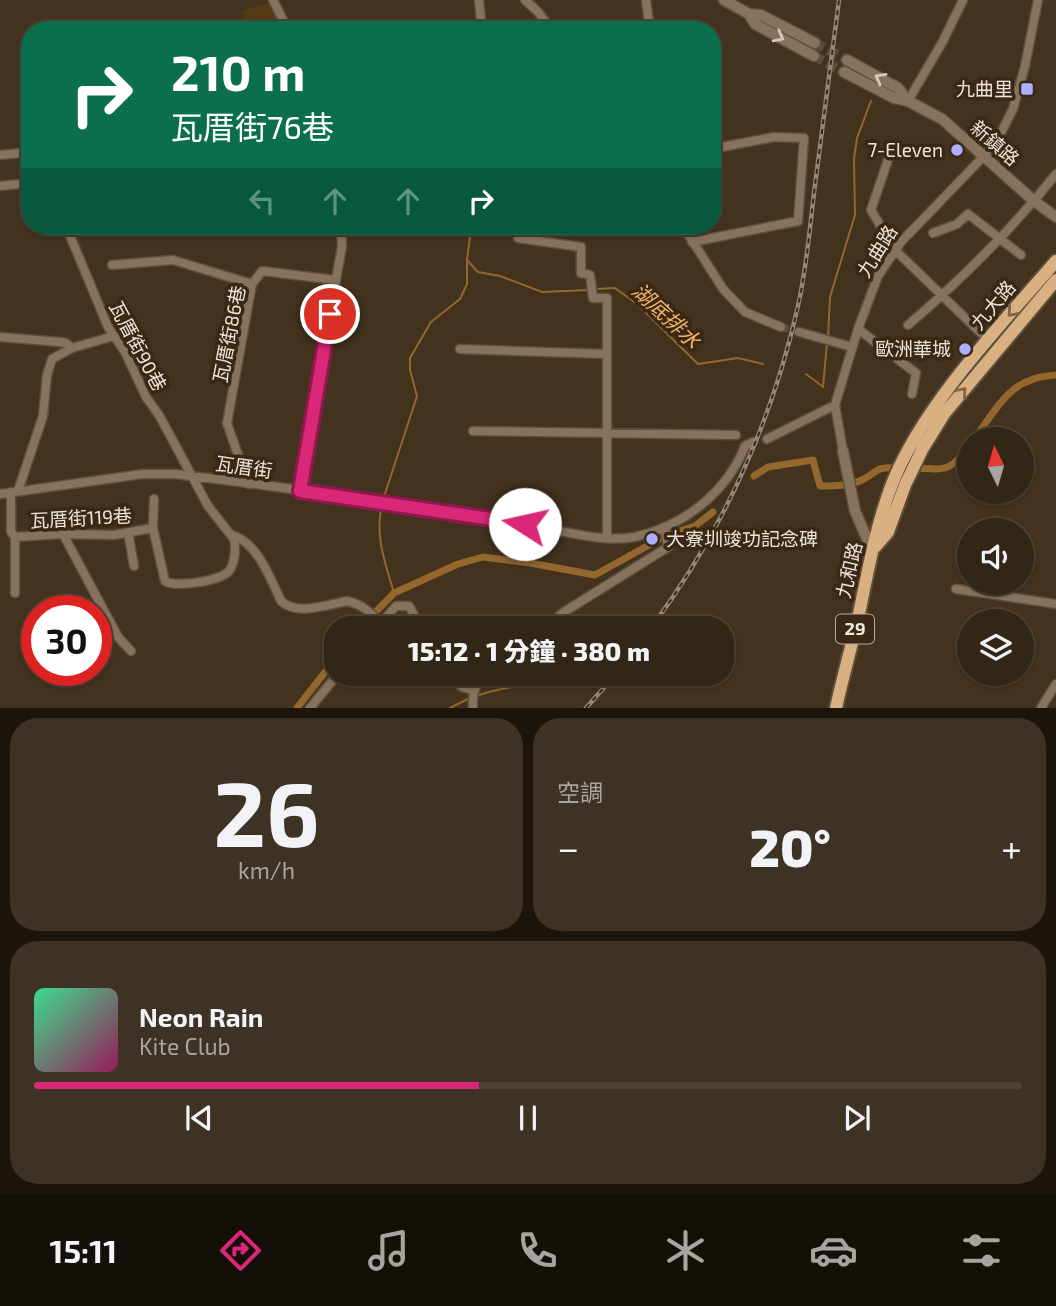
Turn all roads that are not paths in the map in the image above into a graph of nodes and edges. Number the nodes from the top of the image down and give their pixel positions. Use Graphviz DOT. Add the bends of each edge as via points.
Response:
graph roads {
  1 [pos="273,0"];
  2 [pos="479,0"];
  3 [pos="526,0"];
  4 [pos="646,0"];
  5 [pos="724,0"];
  6 [pos="963,0"];
  7 [pos="1038,0"];
  8 [pos="749,14"];
  9 [pos="284,21"];
  10 [pos="481,21"];
  11 [pos="545,21"];
  12 [pos="649,21"];
  13 [pos="815,43"];
  14 [pos="814,55"];
  15 [pos="847,60"];
  16 [pos="844,72"];
  17 [pos="908,101"];
  18 [pos="721,147"];
  19 [pos="21,153"];
  20 [pos="890,153"];
  21 [pos="0,155"];
  22 [pos="984,156"];
  23 [pos="1056,174"];
  24 [pos="21,184"];
  25 [pos="0,186"];
  26 [pos="1034,201"];
  27 [pos="1056,217"];
  28 [pos="933,233"];
  29 [pos="70,235"];
  30 [pos="341,235"];
  31 [pos="518,235"];
  32 [pos="688,235"];
  33 [pos="999,238"];
  34 [pos="692,242"];
  35 [pos="895,250"];
  36 [pos="1021,255"];
  37 [pos="1056,261"];
  38 [pos="112,265"];
  39 [pos="1056,280"];
  40 [pos="252,284"];
  41 [pos="335,284"];
  42 [pos="942,296"];
  43 [pos="908,325"];
  44 [pos="780,327"];
  45 [pos="858,329"];
  46 [pos="799,332"];
  47 [pos="114,336"];
  48 [pos="0,337"];
  49 [pos="988,340"];
  50 [pos="852,347"];
  51 [pos="72,348"];
  52 [pos="460,349"];
  53 [pos="607,354"];
  54 [pos="912,394"];
  55 [pos="835,405"];
  56 [pos="473,431"];
  57 [pos="608,433"];
  58 [pos="736,435"];
  59 [pos="767,439"];
  60 [pos="753,442"];
  61 [pos="917,446"];
  62 [pos="843,451"];
  63 [pos="193,476"];
  64 [pos="248,484"];
  65 [pos="300,491"];
  66 [pos="15,492"];
  67 [pos="0,494"];
  68 [pos="154,499"];
  69 [pos="664,527"];
  70 [pos="153,528"];
  71 [pos="128,532"];
  72 [pos="63,534"];
  73 [pos="231,535"];
  74 [pos="15,537"];
  75 [pos="607,537"];
  76 [pos="872,550"];
  77 [pos="134,566"];
  78 [pos="956,589"];
  79 [pos="15,593"];
  80 [pos="1056,604"];
  81 [pos="372,616"];
  82 [pos="387,616"];
  83 [pos="414,616"];
  84 [pos="560,616"];
  85 [pos="131,651"];
  86 [pos="1056,684"];
  87 [pos="328,686"];
  88 [pos="461,686"];
  89 [pos="476,686"];
  90 [pos="473,693"];
  91 [pos="473,707"];
  92 [pos="310,708"];
  93 [pos="836,708"];
  94 [pos="1041,708"];
  1 -- 9 [label="street"];
  2 -- 10 [label="street"];
  3 -- 11 [label="street"];
  4 -- 12 [label="street"];
  5 -- 8 [label="street"];
  6 -- 17 [label="street"];
  7 -- 22 [label="street, 九曲路" via="1013,109"];
  8 -- 13 [label="street" via="761,15"];
  8 -- 14 [label="street, one-way" via="755,24"];
  17 -- 15 [label="street, 新鎮路, one-way" via="898,88"];
  16 -- 17 [label="street, 新鎮路"];
  17 -- 22 [label="street, 新鎮路" via="942,119"];
  18 -- 34 [label="street" via="774,137 804,138 798,221"];
  19 -- 21 [label="street"];
  20 -- 35 [label="street" via="871,210"];
  22 -- 26 [label="street, 新鎮路"];
  22 -- 35 [label="street, 九曲路"];
  23 -- 26 [label="street"];
  24 -- 25 [label="street"];
  26 -- 27 [label="street, 新鎮路"];
  26 -- 33 [label="street"];
  28 -- 33 [label="street" via="957,224 968,214"];
  29 -- 47 [label="street, 瓦厝街90巷"];
  30 -- 41 [label="street"];
  31 -- 53 [label="street" via="581,247 581,273 590,275 593,298 607,298"];
  32 -- 34 [label="street"];
  33 -- 36 [label="street"];
  33 -- 42 [label="street"];
  34 -- 44 [label="street" via="723,289 745,312"];
  35 -- 42 [label="street"];
  35 -- 45 [label="street, 九曲路" via="878,276"];
  37 -- 49 [label="main road, 九大路 / 29, one-way"];
  38 -- 40 [label="street" via="173,260"];
  61 -- 39 [label="main road, 九大路 / 29, one-way"];
  40 -- 41 [label="street, 瓦厝街86巷" via="262,271"];
  40 -- 64 [label="street, 瓦厝街86巷" via="228,423"];
  41 -- 65 [label="street"];
  42 -- 43 [label="street"];
  42 -- 49 [label="street"];
  45 -- 50 [label="street, 九曲路"];
  45 -- 54 [label="street" via="916,373"];
  46 -- 50 [label="street"];
  47 -- 51 [label="street"];
  47 -- 63 [label="street, 瓦厝街90巷"];
  48 -- 51 [label="street" via="60,342"];
  49 -- 61 [label="main road, 九大路 / 29" via="932,411"];
  50 -- 55 [label="street, 九曲路"];
  51 -- 66 [label="street, 瓦厝街119巷" via="49,365 43,416"];
  52 -- 53 [label="street"];
  53 -- 57 [label="street"];
  55 -- 59 [label="street"];
  55 -- 62 [label="street, 九曲路"];
  56 -- 57 [label="street"];
  57 -- 58 [label="street"];
  57 -- 75 [label="street"];
  60 -- 69 [label="street, 瓦厝街" via="745,446 720,489 691,513"];
  61 -- 76 [label="main road, 九和路 / 29"];
  62 -- 76 [label="street, 九曲路" via="855,511"];
  63 -- 64 [label="street, 瓦厝街"];
  63 -- 66 [label="street, 瓦厝街" via="143,474"];
  63 -- 73 [label="street, 瓦厝街90巷" via="208,506"];
  64 -- 65 [label="street, 瓦厝街"];
  65 -- 75 [label="street, 瓦厝街"];
  66 -- 67 [label="street, 瓦厝街"];
  66 -- 74 [label="street, 瓦厝街119巷" via="11,532"];
  68 -- 70 [label="street"];
  69 -- 75 [label="street, 瓦厝街" via="634,537"];
  69 -- 84 [label="street" via="668,547"];
  70 -- 71 [label="street, 瓦厝街119巷"];
  70 -- 73 [label="street" via="161,569 165,581 172,585 229,571 235,544"];
  71 -- 72 [label="street, 瓦厝街119巷"];
  71 -- 77 [label="street"];
  72 -- 74 [label="street, 瓦厝街119巷"];
  72 -- 85 [label="street" via="118,637"];
  73 -- 81 [label="street, 瓦厝街90巷" via="242,538 257,556 286,606 297,609 347,601 359,604"];
  74 -- 79 [label="street"];
  76 -- 93 [label="main road, 九和路 / 29"];
  78 -- 80 [label="street"];
  82 -- 83 [label="street" via="404,605"];
  86 -- 94 [label="street"];
  87 -- 92 [label="street"];
  88 -- 90 [label="street"];
  89 -- 90 [label="street"];
  90 -- 91 [label="street"];
}
